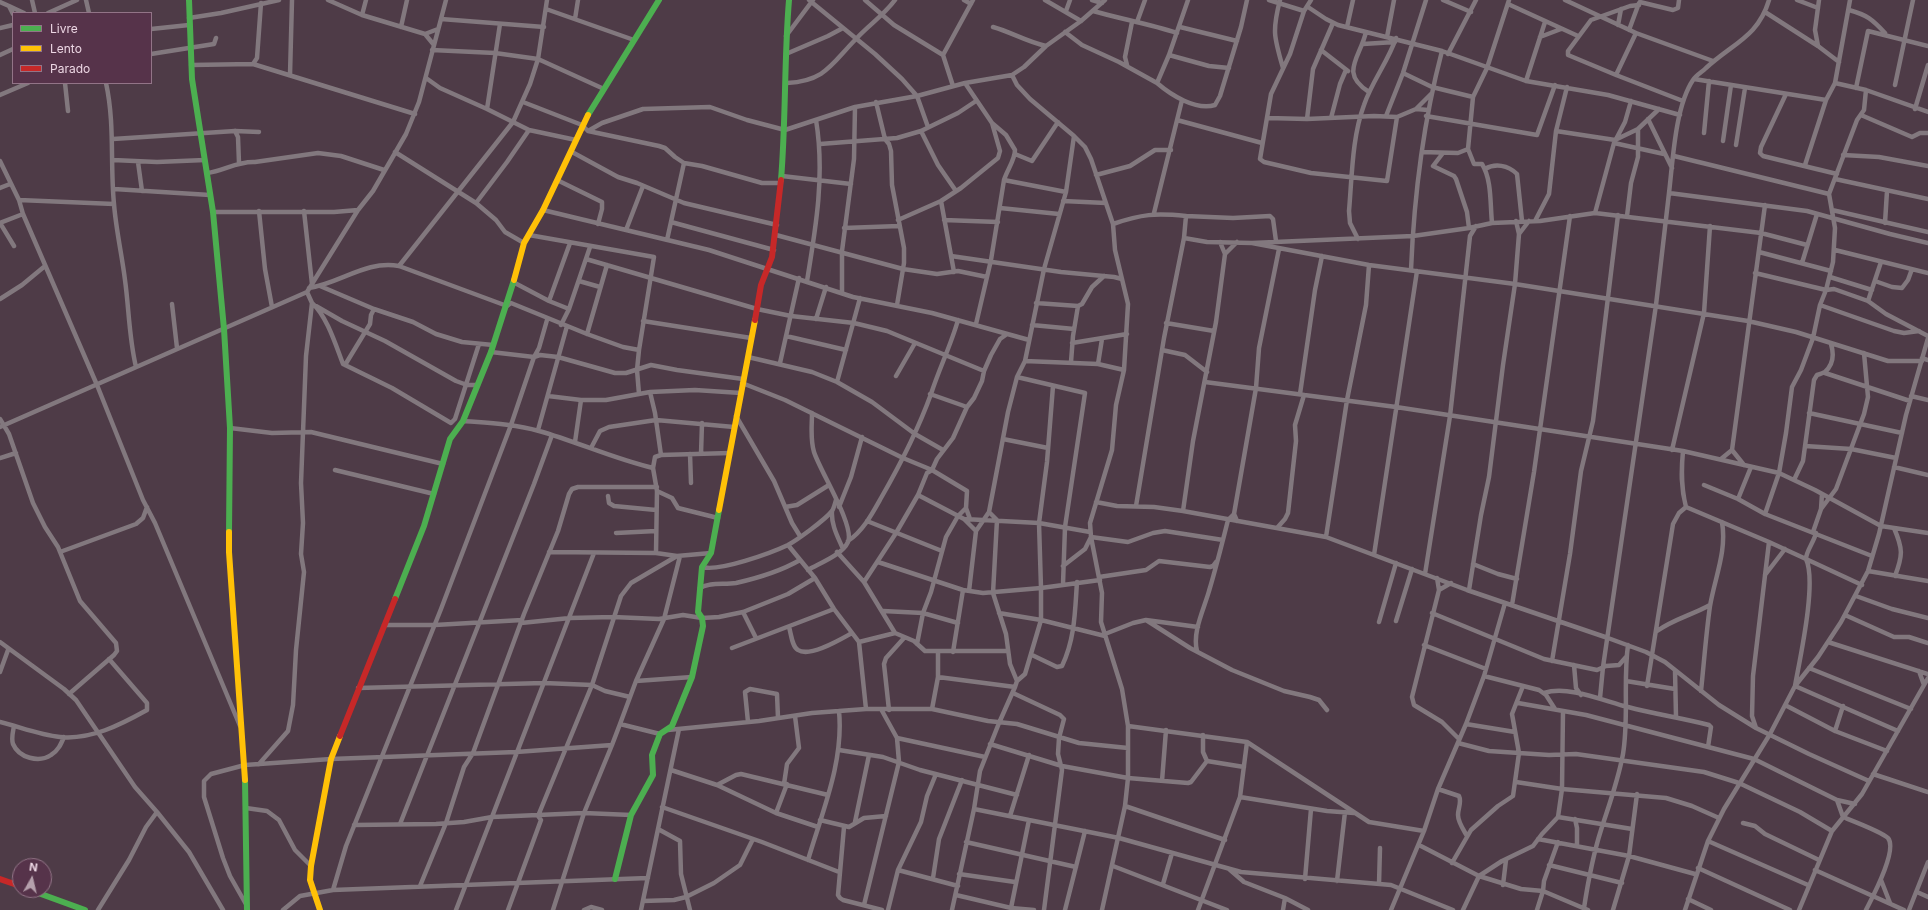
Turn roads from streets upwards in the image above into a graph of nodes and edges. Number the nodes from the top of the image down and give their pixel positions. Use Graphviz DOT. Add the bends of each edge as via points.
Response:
graph roads {
  1 [pos="6,0"];
  2 [pos="32,0"];
  3 [pos="77,0"];
  4 [pos="86,0"];
  5 [pos="189,0"];
  6 [pos="279,0"];
  7 [pos="292,0"];
  8 [pos="328,0"];
  9 [pos="366,0"];
  10 [pos="407,0"];
  11 [pos="446,0"];
  12 [pos="547,0"];
  13 [pos="578,0"];
  14 [pos="659,0"];
  15 [pos="789,0"];
  16 [pos="865,0"];
  17 [pos="895,0"];
  18 [pos="964,0"];
  19 [pos="1045,0"];
  20 [pos="1070,0"];
  21 [pos="1092,0"];
  22 [pos="1145,0"];
  23 [pos="1188,0"];
  24 [pos="1247,0"];
  25 [pos="1269,0"];
  26 [pos="1311,0"];
  27 [pos="1353,0"];
  28 [pos="1394,0"];
  29 [pos="1426,0"];
  30 [pos="1443,0"];
  31 [pos="1476,0"];
  32 [pos="1565,0"];
  33 [pos="1679,0"];
  34 [pos="1769,0"];
  35 [pos="1797,0"];
  36 [pos="1819,0"];
  37 [pos="1913,0"];
  38 [pos="811,1"];
  39 [pos="0,2"];
  40 [pos="972,2"];
  41 [pos="1103,2"];
  42 [pos="1279,2"];
  43 [pos="1508,2"];
  44 [pos="1640,2"];
  45 [pos="261,3"];
  46 [pos="1849,4"];
  47 [pos="9,6"];
  48 [pos="1308,7"];
  49 [pos="1818,8"];
  50 [pos="546,9"];
  51 [pos="1621,9"];
  52 [pos="1093,10"];
  53 [pos="1066,11"];
  54 [pos="1304,11"];
  55 [pos="12,12"];
  56 [pos="22,12"];
  57 [pos="35,12"];
  58 [pos="50,12"];
  59 [pos="89,12"];
  60 [pos="1471,12"];
  61 [pos="1765,12"];
  62 [pos="362,15"];
  63 [pos="883,15"];
  64 [pos="1598,16"];
  65 [pos="189,18"];
  66 [pos="441,19"];
  67 [pos="575,19"];
  68 [pos="1081,21"];
  69 [pos="1134,22"];
  70 [pos="1545,22"];
  71 [pos="1333,23"];
  72 [pos="12,24"];
  73 [pos="500,24"];
  74 [pos="1551,24"];
  75 [pos="189,25"];
  76 [pos="1618,25"];
  77 [pos="1180,26"];
  78 [pos="401,27"];
  79 [pos="544,27"];
  80 [pos="993,27"];
  81 [pos="1347,27"];
  82 [pos="0,28"];
  83 [pos="843,28"];
  84 [pos="1561,28"];
  85 [pos="152,29"];
  86 [pos="438,29"];
  87 [pos="1542,30"];
  88 [pos="1629,30"];
  89 [pos="1815,30"];
  90 [pos="1065,32"];
  91 [pos="1366,32"];
  92 [pos="1177,33"];
  93 [pos="1636,33"];
  94 [pos="425,34"];
  95 [pos="1885,34"];
  96 [pos="786,36"];
  97 [pos="1578,36"];
  98 [pos="1387,37"];
  99 [pos="1540,37"];
  100 [pos="216,38"];
  101 [pos="856,39"];
  102 [pos="634,40"];
  103 [pos="1395,40"];
  104 [pos="1808,40"];
  105 [pos="1905,40"];
  106 [pos="1237,41"];
  107 [pos="1412,43"];
  108 [pos="1363,44"];
  109 [pos="1046,46"];
  110 [pos="1818,46"];
  111 [pos="1928,46"];
  112 [pos="190,47"];
  113 [pos="433,48"];
  114 [pos="12,49"];
  115 [pos="1321,50"];
  116 [pos="1442,51"];
  117 [pos="495,53"];
  118 [pos="152,54"];
  119 [pos="786,54"];
  120 [pos="943,54"];
  121 [pos="1448,54"];
  122 [pos="0,55"];
  123 [pos="1169,55"];
  124 [pos="1125,57"];
  125 [pos="538,59"];
  126 [pos="1713,61"];
  127 [pos="1120,62"];
  128 [pos="1839,62"];
  129 [pos="253,64"];
  130 [pos="191,65"];
  131 [pos="1928,65"];
  132 [pos="1127,66"];
  133 [pos="1228,68"];
  134 [pos="1283,68"];
  135 [pos="1487,68"];
  136 [pos="1346,70"];
  137 [pos="1352,73"];
  138 [pos="1403,73"];
  139 [pos="290,75"];
  140 [pos="1012,75"];
  141 [pos="1616,75"];
  142 [pos="426,78"];
  143 [pos="1694,79"];
  144 [pos="1709,81"];
  145 [pos="1526,82"];
  146 [pos="787,83"];
  147 [pos="965,83"];
  148 [pos="1157,83"];
  149 [pos="1835,83"];
  150 [pos="26,84"];
  151 [pos="65,84"];
  152 [pos="106,84"];
  153 [pos="1555,85"];
  154 [pos="1731,85"];
  155 [pos="1895,85"];
  156 [pos="953,86"];
  157 [pos="1432,87"];
  158 [pos="1567,87"];
  159 [pos="1745,88"];
  160 [pos="1856,88"];
  161 [pos="604,90"];
  162 [pos="1866,90"];
  163 [pos="1369,92"];
  164 [pos="1431,94"];
  165 [pos="1786,94"];
  166 [pos="0,95"];
  167 [pos="917,96"];
  168 [pos="1473,97"];
  169 [pos="1182,100"];
  170 [pos="1826,100"];
  171 [pos="976,101"];
  172 [pos="1631,101"];
  173 [pos="1683,101"];
  174 [pos="523,102"];
  175 [pos="876,102"];
  176 [pos="855,106"];
  177 [pos="487,109"];
  178 [pos="1416,109"];
  179 [pos="1659,109"];
  180 [pos="1915,109"];
  181 [pos="1428,110"];
  182 [pos="68,111"];
  183 [pos="1928,112"];
  184 [pos="415,114"];
  185 [pos="1680,115"];
  186 [pos="1861,115"];
  187 [pos="1360,116"];
  188 [pos="1386,116"];
  189 [pos="1426,116"];
  190 [pos="1396,117"];
  191 [pos="1268,118"];
  192 [pos="1331,118"];
  193 [pos="1307,119"];
  194 [pos="1648,119"];
  195 [pos="816,120"];
  196 [pos="1177,120"];
  197 [pos="513,122"];
  198 [pos="1058,122"];
  199 [pos="992,123"];
  200 [pos="1469,124"];
  201 [pos="582,125"];
  202 [pos="928,127"];
  203 [pos="1638,129"];
  204 [pos="529,130"];
  205 [pos="786,130"];
  206 [pos="235,131"];
  207 [pos="921,131"];
  208 [pos="1556,131"];
  209 [pos="259,132"];
  210 [pos="588,132"];
  211 [pos="201,133"];
  212 [pos="1704,133"];
  213 [pos="1928,133"];
  214 [pos="1074,136"];
  215 [pos="113,139"];
  216 [pos="885,139"];
  217 [pos="576,140"];
  218 [pos="855,140"];
  219 [pos="1723,141"];
  220 [pos="1615,142"];
  221 [pos="1262,143"];
  222 [pos="820,144"];
  223 [pos="1736,145"];
  224 [pos="1468,149"];
  225 [pos="1171,150"];
  226 [pos="1639,150"];
  227 [pos="395,152"];
  228 [pos="572,152"];
  229 [pos="1422,152"];
  230 [pos="1443,153"];
  231 [pos="1015,154"];
  232 [pos="1664,154"];
  233 [pos="1843,155"];
  234 [pos="1674,156"];
  235 [pos="113,160"];
  236 [pos="206,160"];
  237 [pos="0,161"];
  238 [pos="138,162"];
  239 [pos="239,163"];
  240 [pos="684,163"];
  241 [pos="1805,165"];
  242 [pos="1928,166"];
  243 [pos="1485,169"];
  244 [pos="1672,169"];
  245 [pos="384,170"];
  246 [pos="206,174"];
  247 [pos="1096,175"];
  248 [pos="1836,176"];
  249 [pos="1351,178"];
  250 [pos="781,179"];
  251 [pos="557,180"];
  252 [pos="820,180"];
  253 [pos="1004,180"];
  254 [pos="10,184"];
  255 [pos="850,184"];
  256 [pos="643,186"];
  257 [pos="0,188"];
  258 [pos="114,189"];
  259 [pos="142,191"];
  260 [pos="458,191"];
  261 [pos="956,191"];
  262 [pos="1887,191"];
  263 [pos="1066,192"];
  264 [pos="1669,193"];
  265 [pos="1829,194"];
  266 [pos="210,195"];
  267 [pos="1928,199"];
  268 [pos="18,200"];
  269 [pos="676,200"];
  270 [pos="941,201"];
  271 [pos="1063,201"];
  272 [pos="476,203"];
  273 [pos="1106,203"];
  274 [pos="114,204"];
  275 [pos="1765,205"];
  276 [pos="1000,208"];
  277 [pos="358,210"];
  278 [pos="543,210"];
  279 [pos="1832,210"];
  280 [pos="304,211"];
  281 [pos="213,212"];
  282 [pos="260,212"];
  283 [pos="1154,213"];
  284 [pos="1595,213"];
  285 [pos="23,214"];
  286 [pos="1059,214"];
  287 [pos="1817,214"];
  288 [pos="1618,215"];
  289 [pos="1186,216"];
  290 [pos="1570,216"];
  291 [pos="1627,216"];
  292 [pos="1833,218"];
  293 [pos="898,220"];
  294 [pos="944,220"];
  295 [pos="1519,221"];
  296 [pos="1535,221"];
  297 [pos="1666,221"];
  298 [pos="671,222"];
  299 [pos="998,222"];
  300 [pos="1492,222"];
  301 [pos="1528,222"];
  302 [pos="0,223"];
  303 [pos="1885,223"];
  304 [pos="598,224"];
  305 [pos="1113,224"];
  306 [pos="777,225"];
  307 [pos="899,226"];
  308 [pos="1476,226"];
  309 [pos="1710,226"];
  310 [pos="844,228"];
  311 [pos="1468,228"];
  312 [pos="626,230"];
  313 [pos="1762,232"];
  314 [pos="1928,232"];
  315 [pos="776,234"];
  316 [pos="1519,234"];
  317 [pos="529,235"];
  318 [pos="1413,236"];
  319 [pos="1470,236"];
  320 [pos="1184,238"];
  321 [pos="1358,239"];
  322 [pos="667,240"];
  323 [pos="1276,241"];
  324 [pos="1220,242"];
  325 [pos="1238,242"];
  326 [pos="524,243"];
  327 [pos="570,243"];
  328 [pos="1252,243"];
  329 [pos="1928,243"];
  330 [pos="814,244"];
  331 [pos="1807,245"];
  332 [pos="14,246"];
  333 [pos="590,247"];
  334 [pos="1279,249"];
  335 [pos="774,250"];
  336 [pos="1835,250"];
  337 [pos="842,251"];
  338 [pos="1759,252"];
  339 [pos="1225,254"];
  340 [pos="951,256"];
  341 [pos="1322,256"];
  342 [pos="586,259"];
  343 [pos="991,260"];
  344 [pos="1881,262"];
  345 [pos="1802,263"];
  346 [pos="607,265"];
  347 [pos="1369,265"];
  348 [pos="45,266"];
  349 [pos="399,266"];
  350 [pos="768,268"];
  351 [pos="903,269"];
  352 [pos="1044,269"];
  353 [pos="1120,269"];
  354 [pos="1912,269"];
  355 [pos="1414,271"];
  356 [pos="954,272"];
  357 [pos="1755,273"];
  358 [pos="1928,273"];
  359 [pos="1830,274"];
  360 [pos="1104,276"];
  361 [pos="987,277"];
  362 [pos="1114,277"];
  363 [pos="1466,277"];
  364 [pos="651,278"];
  365 [pos="799,278"];
  366 [pos="1122,279"];
  367 [pos="579,281"];
  368 [pos="807,281"];
  369 [pos="1875,281"];
  370 [pos="513,282"];
  371 [pos="1515,284"];
  372 [pos="320,286"];
  373 [pos="600,287"];
  374 [pos="826,287"];
  375 [pos="310,288"];
  376 [pos="1826,290"];
  377 [pos="1872,290"];
  378 [pos="1559,291"];
  379 [pos="842,293"];
  380 [pos="860,298"];
  381 [pos="0,299"];
  382 [pos="1608,300"];
  383 [pos="549,301"];
  384 [pos="1868,301"];
  385 [pos="1036,303"];
  386 [pos="172,304"];
  387 [pos="314,304"];
  388 [pos="897,304"];
  389 [pos="1656,305"];
  390 [pos="1820,305"];
  391 [pos="507,306"];
  392 [pos="1078,306"];
  393 [pos="272,307"];
  394 [pos="374,309"];
  395 [pos="569,309"];
  396 [pos="757,309"];
  397 [pos="1704,313"];
  398 [pos="791,316"];
  399 [pos="816,319"];
  400 [pos="547,320"];
  401 [pos="644,320"];
  402 [pos="958,320"];
  403 [pos="1748,321"];
  404 [pos="854,323"];
  405 [pos="1166,323"];
  406 [pos="561,324"];
  407 [pos="976,324"];
  408 [pos="1032,325"];
  409 [pos="567,326"];
  410 [pos="1074,329"];
  411 [pos="224,330"];
  412 [pos="365,331"];
  413 [pos="1214,331"];
  414 [pos="1919,331"];
  415 [pos="1000,332"];
  416 [pos="587,334"];
  417 [pos="1007,334"];
  418 [pos="1127,334"];
  419 [pos="786,336"];
  420 [pos="1928,337"];
  421 [pos="751,338"];
  422 [pos="1813,338"];
  423 [pos="1000,339"];
  424 [pos="1102,339"];
  425 [pos="1029,340"];
  426 [pos="914,343"];
  427 [pos="1072,343"];
  428 [pos="480,344"];
  429 [pos="1831,344"];
  430 [pos="177,348"];
  431 [pos="492,348"];
  432 [pos="638,350"];
  433 [pos="846,350"];
  434 [pos="1162,350"];
  435 [pos="1864,353"];
  436 [pos="947,354"];
  437 [pos="748,356"];
  438 [pos="534,357"];
  439 [pos="558,357"];
  440 [pos="1922,359"];
  441 [pos="1928,360"];
  442 [pos="1025,361"];
  443 [pos="1071,362"];
  444 [pos="780,363"];
  445 [pos="1098,364"];
  446 [pos="345,365"];
  447 [pos="136,368"];
  448 [pos="637,370"];
  449 [pos="1124,370"];
  450 [pos="984,371"];
  451 [pos="1207,372"];
  452 [pos="1824,373"];
  453 [pos="896,376"];
  454 [pos="1017,377"];
  455 [pos="743,381"];
  456 [pos="837,382"];
  457 [pos="1205,382"];
  458 [pos="97,385"];
  459 [pos="467,385"];
  460 [pos="478,385"];
  461 [pos="1053,386"];
  462 [pos="1867,387"];
  463 [pos="1256,388"];
  464 [pos="650,392"];
  465 [pos="741,393"];
  466 [pos="639,394"];
  467 [pos="930,394"];
  468 [pos="1302,394"];
  469 [pos="548,396"];
  470 [pos="1911,396"];
  471 [pos="580,400"];
  472 [pos="1347,400"];
  473 [pos="1928,400"];
  474 [pos="1910,402"];
  475 [pos="967,407"];
  476 [pos="1396,407"];
  477 [pos="812,413"];
  478 [pos="1809,413"];
  479 [pos="736,416"];
  480 [pos="1450,416"];
  481 [pos="0,420"];
  482 [pos="656,420"];
  483 [pos="463,421"];
  484 [pos="702,423"];
  485 [pos="1496,423"];
  486 [pos="1860,424"];
  487 [pos="511,425"];
  488 [pos="2,426"];
  489 [pos="230,428"];
  490 [pos="734,428"];
  491 [pos="1540,429"];
  492 [pos="538,430"];
  493 [pos="304,432"];
  494 [pos="1902,433"];
  495 [pos="915,434"];
  496 [pos="552,435"];
  497 [pos="1588,436"];
  498 [pos="862,437"];
  499 [pos="1003,439"];
  500 [pos="575,442"];
  501 [pos="1636,444"];
  502 [pos="1805,446"];
  503 [pos="590,448"];
  504 [pos="1048,448"];
  505 [pos="1851,449"];
  506 [pos="943,450"];
  507 [pos="1672,450"];
  508 [pos="1732,450"];
  509 [pos="1683,452"];
  510 [pos="16,453"];
  511 [pos="730,453"];
  512 [pos="690,454"];
  513 [pos="701,454"];
  514 [pos="661,455"];
  515 [pos="0,458"];
  516 [pos="903,458"];
  517 [pos="1896,458"];
  518 [pos="1721,460"];
  519 [pos="443,464"];
  520 [pos="1744,465"];
  521 [pos="1751,467"];
  522 [pos="1894,467"];
  523 [pos="653,468"];
  524 [pos="336,470"];
  525 [pos="932,470"];
  526 [pos="1779,473"];
  527 [pos="1928,475"];
  528 [pos="1794,480"];
  529 [pos="691,483"];
  530 [pos="829,485"];
  531 [pos="1704,485"];
  532 [pos="657,489"];
  533 [pos="434,494"];
  534 [pos="1822,494"];
  535 [pos="918,495"];
  536 [pos="608,496"];
  537 [pos="1830,498"];
  538 [pos="1738,499"];
  539 [pos="836,500"];
  540 [pos="1096,502"];
  541 [pos="840,506"];
  542 [pos="1136,506"];
  543 [pos="147,507"];
  544 [pos="785,507"];
  545 [pos="1686,507"];
  546 [pos="966,508"];
  547 [pos="1821,509"];
  548 [pos="656,510"];
  549 [pos="832,511"];
  550 [pos="1183,511"];
  551 [pos="989,512"];
  552 [pos="1234,514"];
  553 [pos="1765,514"];
  554 [pos="958,516"];
  555 [pos="718,518"];
  556 [pos="967,519"];
  557 [pos="983,520"];
  558 [pos="997,520"];
  559 [pos="1228,520"];
  560 [pos="867,521"];
  561 [pos="1237,521"];
  562 [pos="1722,522"];
  563 [pos="1039,523"];
  564 [pos="1731,525"];
  565 [pos="1881,526"];
  566 [pos="1065,527"];
  567 [pos="1276,528"];
  568 [pos="1894,528"];
  569 [pos="656,531"];
  570 [pos="976,531"];
  571 [pos="896,532"];
  572 [pos="1724,532"];
  573 [pos="1814,532"];
  574 [pos="616,533"];
  575 [pos="1928,533"];
  576 [pos="1090,534"];
  577 [pos="800,536"];
  578 [pos="1326,537"];
  579 [pos="1223,540"];
  580 [pos="848,541"];
  581 [pos="1769,542"];
  582 [pos="788,545"];
  583 [pos="843,549"];
  584 [pos="1785,549"];
  585 [pos="942,551"];
  586 [pos="60,552"];
  587 [pos="549,552"];
  588 [pos="837,552"];
  589 [pos="656,553"];
  590 [pos="711,553"];
  591 [pos="594,554"];
  592 [pos="1374,555"];
  593 [pos="678,556"];
  594 [pos="1872,556"];
  595 [pos="1218,559"];
  596 [pos="1806,559"];
  597 [pos="800,560"];
  598 [pos="878,562"];
  599 [pos="1396,563"];
  600 [pos="1473,564"];
  601 [pos="1064,566"];
  602 [pos="702,567"];
  603 [pos="1412,569"];
  604 [pos="808,570"];
  605 [pos="1868,571"];
  606 [pos="1425,574"];
  607 [pos="1765,575"];
  608 [pos="1895,576"];
  609 [pos="815,578"];
  610 [pos="1099,578"];
  611 [pos="1437,578"];
  612 [pos="1517,578"];
  613 [pos="935,580"];
  614 [pos="1928,581"];
  615 [pos="864,582"];
  616 [pos="1077,582"];
  617 [pos="1063,584"];
  618 [pos="1451,584"];
  619 [pos="1862,584"];
  620 [pos="700,588"];
  621 [pos="1041,588"];
  622 [pos="966,590"];
  623 [pos="1439,590"];
  624 [pos="1469,590"];
  625 [pos="993,593"];
  626 [pos="1856,596"];
  627 [pos="1505,603"];
  628 [pos="1512,605"];
  629 [pos="1710,605"];
  630 [pos="834,609"];
  631 [pos="883,611"];
  632 [pos="743,612"];
  633 [pos="923,613"];
  634 [pos="999,613"];
  635 [pos="1432,613"];
  636 [pos="524,614"];
  637 [pos="1845,615"];
  638 [pos="613,617"];
  639 [pos="570,618"];
  640 [pos="702,618"];
  641 [pos="1928,618"];
  642 [pos="664,619"];
  643 [pos="534,620"];
  644 [pos="1041,620"];
  645 [pos="1146,620"];
  646 [pos="522,621"];
  647 [pos="1396,621"];
  648 [pos="1559,621"];
  649 [pos="1379,622"];
  650 [pos="479,623"];
  651 [pos="958,623"];
  652 [pos="435,624"];
  653 [pos="384,625"];
  654 [pos="1198,626"];
  655 [pos="789,627"];
  656 [pos="1074,629"];
  657 [pos="1657,631"];
  658 [pos="852,633"];
  659 [pos="896,633"];
  660 [pos="1105,635"];
  661 [pos="756,638"];
  662 [pos="904,638"];
  663 [pos="1608,638"];
  664 [pos="1495,640"];
  665 [pos="0,642"];
  666 [pos="859,642"];
  667 [pos="1828,642"];
  668 [pos="1928,643"];
  669 [pos="917,644"];
  670 [pos="1424,645"];
  671 [pos="1628,645"];
  672 [pos="732,648"];
  673 [pos="8,650"];
  674 [pos="1008,651"];
  675 [pos="1197,651"];
  676 [pos="938,652"];
  677 [pos="953,652"];
  678 [pos="1032,655"];
  679 [pos="1653,656"];
  680 [pos="1626,657"];
  681 [pos="109,659"];
  682 [pos="1552,661"];
  683 [pos="1574,665"];
  684 [pos="1618,665"];
  685 [pos="1603,668"];
  686 [pos="1809,668"];
  687 [pos="1486,669"];
  688 [pos="1625,670"];
  689 [pos="1675,670"];
  690 [pos="1919,671"];
  691 [pos="0,672"];
  692 [pos="1928,674"];
  693 [pos="1484,676"];
  694 [pos="938,677"];
  695 [pos="692,678"];
  696 [pos="1928,678"];
  697 [pos="636,681"];
  698 [pos="1017,681"];
  699 [pos="1626,681"];
  700 [pos="544,684"];
  701 [pos="592,685"];
  702 [pos="1924,685"];
  703 [pos="454,686"];
  704 [pos="498,686"];
  705 [pos="1523,686"];
  706 [pos="1647,686"];
  707 [pos="1795,686"];
  708 [pos="408,687"];
  709 [pos="1015,687"];
  710 [pos="358,688"];
  711 [pos="1576,688"];
  712 [pos="1675,689"];
  713 [pos="1702,691"];
  714 [pos="1013,693"];
  715 [pos="1544,693"];
  716 [pos="1571,693"];
  717 [pos="69,694"];
  718 [pos="1581,695"];
  719 [pos="630,697"];
  720 [pos="1600,698"];
  721 [pos="1518,702"];
  722 [pos="1785,705"];
  723 [pos="1843,706"];
  724 [pos="1627,707"];
  725 [pos="866,709"];
  726 [pos="880,709"];
  727 [pos="932,709"];
  728 [pos="1555,709"];
  729 [pos="1911,709"];
  730 [pos="889,710"];
  731 [pos="1327,710"];
  732 [pos="840,711"];
  733 [pos="1563,711"];
  734 [pos="795,716"];
  735 [pos="1676,717"];
  736 [pos="778,718"];
  737 [pos="0,722"];
  738 [pos="748,722"];
  739 [pos="998,723"];
  740 [pos="620,724"];
  741 [pos="1466,724"];
  742 [pos="14,726"];
  743 [pos="1128,726"];
  744 [pos="1626,726"];
  745 [pos="1756,728"];
  746 [pos="679,729"];
  747 [pos="668,730"];
  748 [pos="1166,730"];
  749 [pos="242,731"];
  750 [pos="1835,731"];
  751 [pos="1898,731"];
  752 [pos="1515,732"];
  753 [pos="98,734"];
  754 [pos="660,734"];
  755 [pos="1770,734"];
  756 [pos="1203,735"];
  757 [pos="64,737"];
  758 [pos="897,738"];
  759 [pos="1059,738"];
  760 [pos="1459,741"];
  761 [pos="1247,742"];
  762 [pos="990,744"];
  763 [pos="612,745"];
  764 [pos="1708,747"];
  765 [pos="1128,748"];
  766 [pos="564,749"];
  767 [pos="839,750"];
  768 [pos="1887,750"];
  769 [pos="516,752"];
  770 [pos="473,753"];
  771 [pos="428,754"];
  772 [pos="1519,754"];
  773 [pos="870,755"];
  774 [pos="1029,755"];
  775 [pos="1562,755"];
  776 [pos="381,756"];
  777 [pos="985,757"];
  778 [pos="331,758"];
  779 [pos="1754,759"];
  780 [pos="1207,761"];
  781 [pos="1621,761"];
  782 [pos="899,762"];
  783 [pos="259,764"];
  784 [pos="245,765"];
  785 [pos="1062,766"];
  786 [pos="1244,767"];
  787 [pos="671,770"];
  788 [pos="936,774"];
  789 [pos="1873,774"];
  790 [pos="1128,778"];
  791 [pos="962,780"];
  792 [pos="1162,781"];
  793 [pos="1869,781"];
  794 [pos="1516,782"];
  795 [pos="1739,783"];
  796 [pos="785,784"];
  797 [pos="979,784"];
  798 [pos="717,785"];
  799 [pos="1562,788"];
  800 [pos="1438,789"];
  801 [pos="1928,792"];
  802 [pos="1614,793"];
  803 [pos="1017,794"];
  804 [pos="1637,794"];
  805 [pos="828,795"];
  806 [pos="1240,797"];
  807 [pos="1837,800"];
  808 [pos="1855,804"];
  809 [pos="1125,806"];
  810 [pos="662,807"];
  811 [pos="246,808"];
  812 [pos="1311,808"];
  813 [pos="974,809"];
  814 [pos="158,812"];
  815 [pos="1345,812"];
  816 [pos="584,813"];
  817 [pos="776,813"];
  818 [pos="1354,813"];
  819 [pos="631,815"];
  820 [pos="538,816"];
  821 [pos="886,816"];
  822 [pos="1010,816"];
  823 [pos="492,817"];
  824 [pos="1558,817"];
  825 [pos="1843,817"];
  826 [pos="1719,818"];
  827 [pos="1575,819"];
  828 [pos="820,820"];
  829 [pos="1029,820"];
  830 [pos="855,822"];
  831 [pos="446,823"];
  832 [pos="1744,823"];
  833 [pos="400,824"];
  834 [pos="354,825"];
  835 [pos="1056,825"];
  836 [pos="1603,825"];
  837 [pos="818,826"];
  838 [pos="844,827"];
  839 [pos="658,829"];
  840 [pos="1632,829"];
  841 [pos="1424,831"];
  842 [pos="1085,832"];
  843 [pos="1832,832"];
  844 [pos="1467,836"];
  845 [pos="1119,838"];
  846 [pos="753,839"];
  847 [pos="1538,839"];
  848 [pos="1225,840"];
  849 [pos="1708,841"];
  850 [pos="966,842"];
  851 [pos="1558,842"];
  852 [pos="1419,845"];
  853 [pos="1577,846"];
  854 [pos="1380,848"];
  855 [pos="1596,850"];
  856 [pos="1172,853"];
  857 [pos="1021,854"];
  858 [pos="1629,856"];
  859 [pos="808,860"];
  860 [pos="1506,860"];
  861 [pos="1819,860"];
  862 [pos="1050,861"];
  863 [pos="1928,862"];
  864 [pos="1452,863"];
  865 [pos="1216,865"];
  866 [pos="1549,865"];
  867 [pos="311,866"];
  868 [pos="1113,866"];
  869 [pos="1076,867"];
  870 [pos="1698,868"];
  871 [pos="1229,869"];
  872 [pos="898,870"];
  873 [pos="1815,870"];
  874 [pos="839,872"];
  875 [pos="959,874"];
  876 [pos="1696,874"];
  877 [pos="1479,876"];
  878 [pos="1590,876"];
  879 [pos="615,878"];
  880 [pos="648,878"];
  881 [pos="933,878"];
  882 [pos="0,879"];
  883 [pos="1305,879"];
  884 [pos="1881,880"];
  885 [pos="564,881"];
  886 [pos="1336,881"];
  887 [pos="519,882"];
  888 [pos="1015,882"];
  889 [pos="12,883"];
  890 [pos="1622,883"];
  891 [pos="467,884"];
  892 [pos="1163,884"];
  893 [pos="1379,884"];
  894 [pos="1503,885"];
  895 [pos="1808,885"];
  896 [pos="420,886"];
  897 [pos="958,886"];
  898 [pos="1401,889"];
  899 [pos="333,890"];
  900 [pos="1544,891"];
  901 [pos="313,892"];
  902 [pos="1917,892"];
  903 [pos="956,895"];
  904 [pos="686,897"];
  905 [pos="1873,897"];
  906 [pos="1928,897"];
  907 [pos="52,898"];
  908 [pos="1285,898"];
  909 [pos="1688,899"];
  910 [pos="1202,900"];
  911 [pos="643,901"];
  912 [pos="1890,903"];
  913 [pos="864,904"];
  914 [pos="247,908"];
  915 [pos="1011,908"];
  916 [pos="1586,909"];
  917 [pos="84,910"];
  918 [pos="98,910"];
  919 [pos="223,910"];
  920 [pos="283,910"];
  921 [pos="320,910"];
  922 [pos="456,910"];
  923 [pos="508,910"];
  924 [pos="553,910"];
  925 [pos="584,910"];
  926 [pos="602,910"];
  927 [pos="642,910"];
  928 [pos="690,910"];
  929 [pos="882,910"];
  930 [pos="888,910"];
  931 [pos="952,910"];
  932 [pos="1034,910"];
  933 [pos="1044,910"];
  934 [pos="1065,910"];
  935 [pos="1102,910"];
  936 [pos="1198,910"];
  937 [pos="1227,910"];
  938 [pos="1283,910"];
  939 [pos="1308,910"];
  940 [pos="1391,910"];
  941 [pos="1453,910"];
  942 [pos="1463,910"];
  943 [pos="1537,910"];
  944 [pos="1614,910"];
  945 [pos="1685,910"];
  946 [pos="1711,910"];
  947 [pos="1790,910"];
  948 [pos="1799,910"];
  949 [pos="1866,910"];
  950 [pos="1903,910"];
  951 [pos="1909,910"];
  1 -- 39 [label="street"];
  2 -- 57 [label="street"];
  3 -- 58 [label="street"];
  4 -- 59 [label="street"];
  5 -- 65 [label="street"];
  6 -- 45 [label="street"];
  7 -- 139 [label="street"];
  8 -- 62 [label="street"];
  9 -- 62 [label="street"];
  10 -- 78 [label="street"];
  11 -- 66 [label="street"];
  12 -- 50 [label="street"];
  13 -- 67 [label="street"];
  14 -- 102 [label="street"];
  15 -- 96 [label="street"];
  16 -- 63 [label="street"];
  17 -- 63 [label="street"];
  18 -- 40 [label="street"];
  19 -- 53 [label="street"];
  20 -- 53 [label="street"];
  21 -- 41 [label="street"];
  22 -- 69 [label="street"];
  23 -- 77 [label="street"];
  24 -- 106 [label="street"];
  25 -- 42 [label="street"];
  26 -- 48 [label="street"];
  27 -- 81 [label="street"];
  28 -- 98 [label="street"];
  29 -- 107 [label="street"];
  30 -- 60 [label="street"];
  31 -- 60 [label="street"];
  32 -- 64 [label="street"];
  33 -- 44 [label="street" via="1678,8 1673,10"];
  34 -- 61 [label="street"];
  35 -- 49 [label="street"];
  36 -- 49 [label="street"];
  37 -- 105 [label="street"];
  38 -- 83 [label="street"];
  38 -- 96 [label="street"];
  39 -- 47 [label="street"];
  40 -- 120 [label="street"];
  41 -- 52 [label="street"];
  42 -- 54 [label="street"];
  42 -- 134 [label="street" via="1274,36"];
  43 -- 70 [label="street"];
  43 -- 135 [label="street"];
  44 -- 51 [label="street"];
  44 -- 88 [label="street"];
  45 -- 65 [label="street"];
  45 -- 129 [label="street" via="257,58"];
  46 -- 95 [label="street" via="1873,19"];
  46 -- 128 [label="street"];
  47 -- 55 [label="street"];
  47 -- 56 [label="street"];
  48 -- 54 [label="street"];
  48 -- 71 [label="street"];
  49 -- 89 [label="street"];
  50 -- 67 [label="street"];
  50 -- 79 [label="street"];
  51 -- 64 [label="street"];
  51 -- 76 [label="street"];
  52 -- 68 [label="street"];
  52 -- 69 [label="street"];
  53 -- 68 [label="street"];
  54 -- 134 [label="street" via="1295,42"];
  60 -- 121 [label="street"];
  61 -- 104 [label="street"];
  61 -- 126 [label="street" via="1749,35"];
  62 -- 78 [label="street"];
  63 -- 101 [label="street"];
  63 -- 120 [label="street" via="920,42"];
  64 -- 76 [label="street"];
  64 -- 97 [label="street" via="1588,23"];
  65 -- 75 [label="street"];
  66 -- 73 [label="street"];
  66 -- 86 [label="street"];
  67 -- 102 [label="street"];
  68 -- 90 [label="street"];
  69 -- 92 [label="street"];
  69 -- 124 [label="street"];
  70 -- 74 [label="street"];
  70 -- 87 [label="street"];
  71 -- 81 [label="street"];
  71 -- 115 [label="street"];
  72 -- 82 [label="street"];
  73 -- 79 [label="street"];
  73 -- 117 [label="street"];
  74 -- 84 [label="street"];
  74 -- 87 [label="street"];
  75 -- 85 [label="street"];
  75 -- 112 [label="street"];
  76 -- 88 [label="street"];
  77 -- 92 [label="street"];
  77 -- 106 [label="street"];
  78 -- 94 [label="street"];
  79 -- 125 [label="street"];
  80 -- 109 [label="street"];
  81 -- 91 [label="street"];
  83 -- 101 [label="street"];
  83 -- 119 [label="street"];
  84 -- 97 [label="street"];
  84 -- 99 [label="street"];
  86 -- 94 [label="street"];
  86 -- 113 [label="street"];
  87 -- 99 [label="street"];
  88 -- 93 [label="street"];
  89 -- 104 [label="street"];
  89 -- 110 [label="street"];
  90 -- 109 [label="street"];
  90 -- 127 [label="street" via="1093,50"];
  91 -- 98 [label="street"];
  91 -- 108 [label="street"];
  92 -- 123 [label="street"];
  93 -- 126 [label="street"];
  93 -- 141 [label="street"];
  94 -- 113 [label="street"];
  95 -- 105 [label="street"];
  95 -- 160 [label="street" via="1868,31"];
  96 -- 119 [label="street"];
  97 -- 141 [label="street" via="1568,55"];
  98 -- 103 [label="street"];
  99 -- 145 [label="street"];
  100 -- 112 [label="street" via="214,44"];
  101 -- 146 [label="street" via="818,76 810,81"];
  101 -- 167 [label="street" via="893,69"];
  102 -- 161 [label="street"];
  103 -- 107 [label="street"];
  103 -- 108 [label="street"];
  103 -- 163 [label="street"];
  104 -- 110 [label="street"];
  105 -- 111 [label="street"];
  105 -- 155 [label="street"];
  106 -- 133 [label="street"];
  107 -- 116 [label="street"];
  107 -- 138 [label="street"];
  108 -- 137 [label="street"];
  109 -- 140 [label="street"];
  110 -- 128 [label="street"];
  112 -- 118 [label="street"];
  112 -- 130 [label="street"];
  113 -- 117 [label="street"];
  113 -- 142 [label="street"];
  114 -- 122 [label="street"];
  115 -- 136 [label="street"];
  115 -- 193 [label="street" via="1313,69"];
  116 -- 121 [label="street"];
  116 -- 157 [label="street"];
  117 -- 125 [label="street"];
  117 -- 177 [label="street"];
  119 -- 146 [label="street"];
  120 -- 156 [label="street"];
  121 -- 135 [label="street"];
  123 -- 133 [label="street" via="1209,66"];
  123 -- 148 [label="street"];
  124 -- 127 [label="street"];
  124 -- 132 [label="street"];
  125 -- 161 [label="street"];
  125 -- 174 [label="street"];
  126 -- 143 [label="street"];
  127 -- 132 [label="street"];
  128 -- 149 [label="street"];
  129 -- 130 [label="street"];
  129 -- 139 [label="street"];
  130 -- 211 [label="street"];
  131 -- 180 [label="street"];
  132 -- 148 [label="street"];
  133 -- 169 [label="street" via="1220,96 1214,105 1210,107"];
  134 -- 191 [label="street" via="1271,94"];
  135 -- 145 [label="street"];
  135 -- 168 [label="street"];
  136 -- 137 [label="street"];
  136 -- 192 [label="street"];
  137 -- 163 [label="street" via="1354,80"];
  138 -- 157 [label="street"];
  138 -- 188 [label="street"];
  139 -- 184 [label="street"];
  140 -- 147 [label="street"];
  140 -- 198 [label="street" via="1017,85"];
  141 -- 173 [label="street"];
  142 -- 177 [label="street" via="440,88"];
  142 -- 184 [label="street"];
  143 -- 144 [label="street"];
  143 -- 173 [label="street"];
  144 -- 154 [label="street"];
  144 -- 212 [label="street"];
  145 -- 153 [label="street"];
  146 -- 205 [label="street"];
  147 -- 156 [label="street"];
  147 -- 171 [label="street"];
  148 -- 169 [label="street"];
  149 -- 160 [label="street"];
  149 -- 170 [label="street"];
  150 -- 166 [label="street"];
  151 -- 182 [label="street"];
  152 -- 215 [label="street"];
  153 -- 158 [label="street"];
  153 -- 200 [label="street" via="1537,135"];
  154 -- 159 [label="street"];
  154 -- 219 [label="street"];
  156 -- 167 [label="street"];
  157 -- 164 [label="street"];
  157 -- 168 [label="street"];
  158 -- 172 [label="street"];
  158 -- 208 [label="street"];
  159 -- 165 [label="street"];
  159 -- 223 [label="street"];
  160 -- 162 [label="street"];
  161 -- 201 [label="street"];
  162 -- 180 [label="street"];
  162 -- 186 [label="street"];
  163 -- 187 [label="street"];
  164 -- 178 [label="street"];
  164 -- 181 [label="street"];
  165 -- 170 [label="street"];
  165 -- 241 [label="street" via="1760,153 1763,156"];
  167 -- 175 [label="street"];
  167 -- 202 [label="street"];
  168 -- 200 [label="street"];
  169 -- 196 [label="street"];
  170 -- 241 [label="street"];
  171 -- 199 [label="street"];
  171 -- 202 [label="street"];
  172 -- 179 [label="street"];
  172 -- 220 [label="street" via="1625,122"];
  173 -- 185 [label="street"];
  174 -- 197 [label="street"];
  174 -- 201 [label="street"];
  175 -- 176 [label="street"];
  175 -- 216 [label="street"];
  176 -- 195 [label="street"];
  176 -- 218 [label="street"];
  177 -- 197 [label="street"];
  178 -- 181 [label="street"];
  178 -- 190 [label="street"];
  179 -- 185 [label="street"];
  179 -- 194 [label="street"];
  180 -- 183 [label="street"];
  181 -- 189 [label="street"];
  184 -- 227 [label="street"];
  185 -- 234 [label="street"];
  186 -- 213 [label="street" via="1912,137"];
  186 -- 233 [label="street"];
  187 -- 188 [label="street"];
  187 -- 192 [label="street"];
  187 -- 249 [label="street"];
  188 -- 190 [label="street"];
  189 -- 200 [label="street"];
  189 -- 229 [label="street"];
  190 -- 249 [label="street" via="1387,180"];
  191 -- 193 [label="street"];
  191 -- 221 [label="street"];
  192 -- 193 [label="street"];
  194 -- 203 [label="street"];
  194 -- 232 [label="street"];
  195 -- 205 [label="street"];
  195 -- 222 [label="street"];
  196 -- 221 [label="street"];
  196 -- 225 [label="street"];
  197 -- 204 [label="street"];
  197 -- 260 [label="street"];
  198 -- 214 [label="street"];
  198 -- 231 [label="street" via="1032,161"];
  199 -- 231 [label="street" via="1014,145"];
  199 -- 261 [label="street" via="1000,156"];
  200 -- 224 [label="street"];
  201 -- 210 [label="street"];
  201 -- 217 [label="street"];
  202 -- 207 [label="street"];
  203 -- 220 [label="street"];
  203 -- 226 [label="street"];
  204 -- 217 [label="street"];
  204 -- 272 [label="street"];
  205 -- 210 [label="street" via="710,108 643,109 602,123"];
  205 -- 250 [label="street"];
  206 -- 209 [label="street"];
  206 -- 211 [label="street"];
  206 -- 239 [label="street" via="238,137"];
  207 -- 216 [label="street"];
  207 -- 261 [label="street" via="938,165"];
  208 -- 220 [label="street"];
  208 -- 296 [label="street" via="1549,194"];
  210 -- 240 [label="street" via="659,146"];
  211 -- 215 [label="street"];
  211 -- 236 [label="street"];
  214 -- 247 [label="street" via="1085,147"];
  214 -- 263 [label="street"];
  215 -- 235 [label="street"];
  216 -- 218 [label="street"];
  216 -- 293 [label="street" via="891,151 892,185"];
  217 -- 228 [label="street"];
  218 -- 222 [label="street"];
  218 -- 255 [label="street"];
  220 -- 226 [label="street"];
  220 -- 284 [label="street"];
  221 -- 249 [label="street" via="1260,159 1264,162 1311,173"];
  222 -- 252 [label="street"];
  224 -- 230 [label="street" via="1458,153"];
  224 -- 243 [label="street" via="1474,164 1482,164"];
  225 -- 247 [label="street" via="1155,150 1134,165"];
  225 -- 283 [label="street"];
  226 -- 232 [label="street"];
  226 -- 291 [label="street"];
  227 -- 245 [label="street"];
  227 -- 260 [label="street"];
  228 -- 251 [label="street"];
  228 -- 256 [label="street" via="618,177"];
  229 -- 230 [label="street"];
  229 -- 318 [label="street"];
  230 -- 311 [label="street" via="1433,166 1456,179 1467,212"];
  231 -- 253 [label="street"];
  232 -- 244 [label="street"];
  233 -- 242 [label="street" via="1879,157"];
  233 -- 248 [label="street"];
  234 -- 244 [label="street"];
  234 -- 265 [label="street"];
  235 -- 238 [label="street"];
  235 -- 258 [label="street"];
  236 -- 238 [label="street"];
  236 -- 246 [label="street"];
  237 -- 254 [label="street"];
  238 -- 259 [label="street"];
  239 -- 245 [label="street" via="318,153 341,156"];
  239 -- 246 [label="street"];
  240 -- 250 [label="street" via="762,183"];
  240 -- 269 [label="street"];
  241 -- 248 [label="street"];
  243 -- 295 [label="street" via="1499,165 1517,174"];
  243 -- 300 [label="street"];
  244 -- 264 [label="street"];
  245 -- 277 [label="street"];
  246 -- 266 [label="street"];
  247 -- 273 [label="street"];
  248 -- 262 [label="street"];
  248 -- 265 [label="street"];
  249 -- 321 [label="street" via="1349,218"];
  250 -- 252 [label="street"];
  250 -- 306 [label="street"];
  251 -- 278 [label="street"];
  251 -- 304 [label="street" via="602,202"];
  252 -- 255 [label="street"];
  252 -- 330 [label="street"];
  253 -- 263 [label="street"];
  253 -- 276 [label="street"];
  254 -- 257 [label="street"];
  254 -- 268 [label="street"];
  255 -- 310 [label="street"];
  256 -- 269 [label="street"];
  256 -- 312 [label="street"];
  258 -- 259 [label="street"];
  258 -- 274 [label="street"];
  259 -- 266 [label="street"];
  260 -- 272 [label="street"];
  260 -- 349 [label="street"];
  261 -- 270 [label="street"];
  262 -- 267 [label="street"];
  262 -- 303 [label="street"];
  263 -- 271 [label="street"];
  264 -- 275 [label="street"];
  264 -- 297 [label="street"];
  265 -- 279 [label="street"];
  266 -- 281 [label="street"];
  268 -- 274 [label="street"];
  268 -- 285 [label="street"];
  269 -- 298 [label="street"];
  269 -- 306 [label="street"];
  270 -- 293 [label="street"];
  270 -- 294 [label="street"];
  271 -- 273 [label="street"];
  271 -- 286 [label="street"];
  272 -- 326 [label="street" via="496,220 505,232"];
  273 -- 305 [label="street"];
  274 -- 447 [label="street" via="130,339"];
  275 -- 287 [label="street"];
  275 -- 313 [label="street"];
  276 -- 286 [label="street"];
  276 -- 299 [label="street"];
  277 -- 280 [label="street"];
  277 -- 375 [label="street"];
  278 -- 304 [label="street"];
  278 -- 317 [label="street"];
  279 -- 292 [label="street"];
  279 -- 303 [label="street"];
  280 -- 282 [label="street"];
  280 -- 375 [label="street"];
  281 -- 282 [label="street"];
  281 -- 411 [label="street"];
  282 -- 393 [label="street" via="265,269"];
  283 -- 289 [label="street"];
  283 -- 305 [label="street"];
  284 -- 288 [label="street"];
  284 -- 290 [label="street"];
  285 -- 302 [label="street"];
  285 -- 348 [label="street"];
  286 -- 352 [label="street"];
  287 -- 292 [label="street"];
  287 -- 331 [label="street"];
  288 -- 291 [label="street"];
  288 -- 382 [label="street"];
  289 -- 320 [label="street"];
  289 -- 323 [label="street" via="1270,216 1273,219"];
  290 -- 296 [label="street"];
  290 -- 378 [label="street"];
  291 -- 297 [label="street"];
  292 -- 329 [label="street"];
  292 -- 336 [label="street"];
  293 -- 307 [label="street"];
  294 -- 299 [label="street"];
  294 -- 340 [label="street"];
  295 -- 300 [label="street"];
  295 -- 301 [label="street"];
  295 -- 316 [label="street"];
  296 -- 301 [label="street"];
  297 -- 309 [label="street"];
  297 -- 389 [label="street"];
  298 -- 322 [label="street"];
  298 -- 335 [label="street"];
  299 -- 343 [label="street"];
  300 -- 308 [label="street"];
  301 -- 316 [label="street"];
  302 -- 332 [label="street"];
  303 -- 314 [label="street"];
  304 -- 312 [label="street"];
  305 -- 353 [label="street" via="1115,250"];
  306 -- 315 [label="street"];
  307 -- 310 [label="street"];
  307 -- 351 [label="street" via="904,256"];
  308 -- 311 [label="street"];
  308 -- 319 [label="street"];
  309 -- 313 [label="street"];
  309 -- 397 [label="street"];
  310 -- 337 [label="street"];
  311 -- 318 [label="street"];
  311 -- 319 [label="street"];
  312 -- 322 [label="street"];
  313 -- 331 [label="street"];
  313 -- 338 [label="street"];
  315 -- 330 [label="street"];
  315 -- 335 [label="street"];
  316 -- 371 [label="street"];
  317 -- 326 [label="street"];
  317 -- 327 [label="street"];
  318 -- 321 [label="street"];
  318 -- 355 [label="street"];
  319 -- 363 [label="street"];
  320 -- 324 [label="street"];
  320 -- 405 [label="street"];
  321 -- 323 [label="street"];
  322 -- 350 [label="street"];
  323 -- 328 [label="street"];
  324 -- 325 [label="street"];
  324 -- 339 [label="street"];
  325 -- 328 [label="street"];
  325 -- 339 [label="street"];
  326 -- 370 [label="street"];
  327 -- 333 [label="street"];
  327 -- 383 [label="street"];
  328 -- 334 [label="street"];
  330 -- 337 [label="street"];
  330 -- 368 [label="street"];
  331 -- 345 [label="street"];
  333 -- 342 [label="street"];
  333 -- 364 [label="street" via="652,256 654,258"];
  334 -- 341 [label="street"];
  334 -- 463 [label="street" via="1260,348"];
  335 -- 350 [label="street"];
  336 -- 344 [label="street"];
  336 -- 359 [label="street"];
  337 -- 351 [label="street"];
  337 -- 379 [label="street"];
  338 -- 345 [label="street"];
  338 -- 357 [label="street"];
  339 -- 413 [label="street"];
  340 -- 343 [label="street"];
  340 -- 356 [label="street"];
  341 -- 347 [label="street"];
  341 -- 468 [label="street" via="1315,290"];
  342 -- 346 [label="street"];
  342 -- 367 [label="street"];
  343 -- 352 [label="street"];
  343 -- 361 [label="street"];
  344 -- 354 [label="street"];
  344 -- 369 [label="street"];
  345 -- 359 [label="street"];
  346 -- 364 [label="street"];
  346 -- 373 [label="street"];
  347 -- 355 [label="street"];
  347 -- 472 [label="street" via="1366,305"];
  348 -- 381 [label="street"];
  348 -- 458 [label="street"];
  349 -- 372 [label="street" via="372,266"];
  349 -- 391 [label="street"];
  350 -- 365 [label="street"];
  350 -- 396 [label="street" via="761,285"];
  351 -- 356 [label="street" via="937,274"];
  351 -- 388 [label="street"];
  352 -- 360 [label="street"];
  352 -- 385 [label="street"];
  353 -- 362 [label="street"];
  353 -- 366 [label="street"];
  354 -- 358 [label="street"];
  354 -- 369 [label="street" via="1902,288"];
  355 -- 363 [label="street"];
  355 -- 476 [label="street"];
  356 -- 361 [label="street"];
  357 -- 376 [label="street"];
  357 -- 403 [label="street"];
  359 -- 376 [label="street"];
  359 -- 377 [label="street"];
  360 -- 362 [label="street"];
  360 -- 392 [label="street"];
  361 -- 407 [label="street"];
  362 -- 366 [label="street"];
  363 -- 371 [label="street"];
  363 -- 480 [label="street"];
  364 -- 396 [label="street"];
  364 -- 401 [label="street"];
  365 -- 368 [label="street"];
  365 -- 398 [label="street"];
  366 -- 418 [label="street" via="1128,304"];
  367 -- 373 [label="street"];
  367 -- 395 [label="street"];
  368 -- 374 [label="street"];
  369 -- 377 [label="street"];
  370 -- 383 [label="street"];
  370 -- 391 [label="street"];
  371 -- 378 [label="street"];
  371 -- 485 [label="street"];
  372 -- 375 [label="street"];
  372 -- 394 [label="street"];
  373 -- 416 [label="street"];
  374 -- 379 [label="street"];
  374 -- 399 [label="street"];
  375 -- 387 [label="street"];
  375 -- 393 [label="street"];
  376 -- 384 [label="street" via="1834,289"];
  376 -- 390 [label="street"];
  377 -- 384 [label="street"];
  378 -- 382 [label="street"];
  378 -- 491 [label="street"];
  379 -- 380 [label="street"];
  380 -- 388 [label="street"];
  380 -- 404 [label="street"];
  382 -- 389 [label="street"];
  382 -- 497 [label="street" via="1593,421"];
  383 -- 395 [label="street"];
  384 -- 414 [label="street" via="1886,314"];
  385 -- 392 [label="street"];
  385 -- 408 [label="street"];
  386 -- 430 [label="street"];
  387 -- 412 [label="street"];
  387 -- 446 [label="street"];
  387 -- 493 [label="street" via="306,356"];
  388 -- 402 [label="street"];
  389 -- 397 [label="street"];
  389 -- 501 [label="street"];
  390 -- 414 [label="street" via="1894,331"];
  390 -- 422 [label="street"];
  391 -- 400 [label="street" via="511,303"];
  391 -- 431 [label="street"];
  392 -- 410 [label="street"];
  393 -- 411 [label="street"];
  394 -- 412 [label="street"];
  394 -- 428 [label="street" via="413,322 436,334 462,342"];
  395 -- 406 [label="street"];
  396 -- 398 [label="street"];
  396 -- 421 [label="street"];
  397 -- 403 [label="street"];
  397 -- 507 [label="street"];
  398 -- 399 [label="street"];
  398 -- 419 [label="street"];
  399 -- 404 [label="street"];
  400 -- 406 [label="street"];
  400 -- 438 [label="street" via="540,348"];
  401 -- 421 [label="street"];
  401 -- 432 [label="street"];
  402 -- 407 [label="street"];
  402 -- 436 [label="street"];
  403 -- 422 [label="street"];
  403 -- 508 [label="street"];
  404 -- 426 [label="street" via="887,331"];
  404 -- 433 [label="street"];
  405 -- 413 [label="street"];
  405 -- 434 [label="street"];
  406 -- 409 [label="street"];
  407 -- 415 [label="street"];
  408 -- 410 [label="street"];
  408 -- 425 [label="street"];
  409 -- 416 [label="street"];
  409 -- 439 [label="street"];
  410 -- 427 [label="street"];
  411 -- 430 [label="street"];
  411 -- 489 [label="street"];
  412 -- 446 [label="street"];
  412 -- 459 [label="street"];
  413 -- 451 [label="street"];
  414 -- 420 [label="street"];
  415 -- 417 [label="street"];
  415 -- 423 [label="street"];
  416 -- 432 [label="street"];
  417 -- 423 [label="street"];
  417 -- 425 [label="street"];
  418 -- 424 [label="street"];
  418 -- 449 [label="street"];
  419 -- 433 [label="street"];
  419 -- 444 [label="street"];
  420 -- 440 [label="street"];
  421 -- 437 [label="street"];
  422 -- 429 [label="street"];
  422 -- 526 [label="street" via="1792,387"];
  423 -- 450 [label="street"];
  424 -- 427 [label="street"];
  424 -- 445 [label="street"];
  425 -- 442 [label="street"];
  426 -- 436 [label="street"];
  426 -- 453 [label="street"];
  427 -- 443 [label="street"];
  428 -- 431 [label="street"];
  428 -- 459 [label="street"];
  429 -- 435 [label="street"];
  429 -- 452 [label="street" via="1833,359"];
  430 -- 447 [label="street"];
  431 -- 438 [label="street"];
  431 -- 460 [label="street"];
  432 -- 448 [label="street"];
  433 -- 456 [label="street"];
  434 -- 451 [label="street" via="1185,355"];
  434 -- 542 [label="street"];
  435 -- 440 [label="street" via="1888,361"];
  435 -- 462 [label="street"];
  436 -- 450 [label="street"];
  436 -- 467 [label="street"];
  437 -- 444 [label="street"];
  437 -- 455 [label="street"];
  438 -- 439 [label="street"];
  438 -- 487 [label="street"];
  439 -- 448 [label="street" via="615,373"];
  439 -- 469 [label="street"];
  440 -- 441 [label="street"];
  440 -- 470 [label="street"];
  442 -- 443 [label="street"];
  442 -- 454 [label="street"];
  443 -- 445 [label="street"];
  444 -- 456 [label="street" via="826,376"];
  445 -- 449 [label="street"];
  446 -- 459 [label="street" via="392,388 451,423"];
  447 -- 458 [label="street"];
  448 -- 455 [label="street" via="651,365"];
  448 -- 466 [label="street"];
  449 -- 540 [label="street" via="1116,405 1112,450"];
  450 -- 475 [label="street" via="982,382"];
  451 -- 457 [label="street"];
  452 -- 462 [label="street"];
  452 -- 478 [label="street" via="1817,375 1814,380"];
  454 -- 461 [label="street"];
  454 -- 499 [label="street"];
  455 -- 465 [label="street"];
  455 -- 477 [label="street"];
  456 -- 495 [label="street" via="872,402"];
  457 -- 463 [label="street"];
  457 -- 550 [label="street"];
  458 -- 488 [label="street"];
  458 -- 543 [label="street"];
  459 -- 460 [label="street"];
  460 -- 483 [label="street"];
  461 -- 504 [label="street"];
  461 -- 566 [label="street" via="1083,392 1086,396"];
  462 -- 474 [label="street"];
  462 -- 486 [label="street" via="1866,404"];
  463 -- 468 [label="street"];
  463 -- 552 [label="street"];
  464 -- 465 [label="street" via="695,390"];
  464 -- 466 [label="street"];
  464 -- 482 [label="street"];
  465 -- 479 [label="street"];
  466 -- 471 [label="street" via="606,400"];
  467 -- 475 [label="street"];
  467 -- 495 [label="street"];
  468 -- 472 [label="street"];
  468 -- 567 [label="street" via="1295,426 1296,441 1288,513"];
  469 -- 471 [label="street"];
  469 -- 492 [label="street"];
  470 -- 473 [label="street"];
  470 -- 474 [label="street"];
  471 -- 500 [label="street"];
  472 -- 476 [label="street"];
  472 -- 578 [label="street"];
  474 -- 494 [label="street"];
  475 -- 506 [label="street" via="953,438"];
  476 -- 480 [label="street"];
  476 -- 592 [label="street"];
  477 -- 498 [label="street"];
  477 -- 530 [label="street" via="811,438 814,451"];
  478 -- 486 [label="street"];
  478 -- 502 [label="street"];
  479 -- 490 [label="street"];
  479 -- 544 [label="street" via="760,455"];
  480 -- 485 [label="street"];
  480 -- 606 [label="street"];
  481 -- 488 [label="street"];
  482 -- 484 [label="street"];
  482 -- 503 [label="street" via="604,428"];
  482 -- 514 [label="street"];
  483 -- 487 [label="street"];
  483 -- 519 [label="street" via="450,439"];
  484 -- 490 [label="street"];
  484 -- 513 [label="street"];
  485 -- 491 [label="street"];
  485 -- 600 [label="street"];
  486 -- 494 [label="street"];
  486 -- 505 [label="street"];
  487 -- 492 [label="street"];
  487 -- 652 [label="street"];
  488 -- 510 [label="street" via="7,429"];
  489 -- 493 [label="street"];
  489 -- 749 [label="street" via="229,552"];
  490 -- 511 [label="street"];
  491 -- 497 [label="street"];
  491 -- 612 [label="street"];
  492 -- 496 [label="street"];
  493 -- 519 [label="street"];
  493 -- 783 [label="street" via="301,483 301,554 304,572 292,716 288,731"];
  494 -- 517 [label="street"];
  495 -- 506 [label="street"];
  495 -- 516 [label="street"];
  496 -- 500 [label="street"];
  496 -- 650 [label="street"];
  497 -- 501 [label="street"];
  497 -- 648 [label="street"];
  498 -- 516 [label="street"];
  498 -- 541 [label="street"];
  499 -- 504 [label="street"];
  499 -- 551 [label="street"];
  500 -- 503 [label="street"];
  501 -- 507 [label="street"];
  501 -- 663 [label="street"];
  502 -- 505 [label="street"];
  502 -- 528 [label="street" via="1803,461"];
  503 -- 523 [label="street"];
  504 -- 563 [label="street"];
  505 -- 517 [label="street"];
  505 -- 537 [label="street"];
  506 -- 525 [label="street"];
  507 -- 509 [label="street"];
  508 -- 518 [label="street"];
  508 -- 520 [label="street"];
  509 -- 518 [label="street"];
  509 -- 545 [label="street" via="1681,483"];
  510 -- 515 [label="street"];
  510 -- 586 [label="street" via="33,503"];
  511 -- 513 [label="street"];
  511 -- 555 [label="street"];
  512 -- 513 [label="street"];
  512 -- 514 [label="street"];
  512 -- 529 [label="street"];
  514 -- 523 [label="street" via="655,457"];
  516 -- 525 [label="street"];
  516 -- 560 [label="street"];
  517 -- 522 [label="street"];
  518 -- 520 [label="street"];
  519 -- 533 [label="street"];
  520 -- 521 [label="street"];
  521 -- 526 [label="street"];
  521 -- 538 [label="street"];
  522 -- 527 [label="street"];
  522 -- 565 [label="street"];
  523 -- 532 [label="street"];
  524 -- 533 [label="street"];
  525 -- 535 [label="street" via="927,473"];
  525 -- 546 [label="street" via="967,491"];
  526 -- 528 [label="street"];
  526 -- 553 [label="street"];
  528 -- 534 [label="street"];
  530 -- 539 [label="street"];
  530 -- 544 [label="street" via="797,505"];
  531 -- 538 [label="street"];
  532 -- 548 [label="street"];
  532 -- 555 [label="street" via="670,497 678,508"];
  532 -- 587 [label="street" via="572,489"];
  533 -- 653 [label="street"];
  534 -- 537 [label="street"];
  534 -- 547 [label="street"];
  535 -- 554 [label="street"];
  535 -- 571 [label="street"];
  536 -- 548 [label="street" via="609,503 614,506"];
  537 -- 547 [label="street"];
  537 -- 565 [label="street"];
  538 -- 553 [label="street"];
  539 -- 541 [label="street"];
  539 -- 549 [label="street"];
  540 -- 542 [label="street"];
  540 -- 576 [label="street" via="1090,523"];
  541 -- 549 [label="street"];
  541 -- 580 [label="street" via="850,534"];
  542 -- 550 [label="street"];
  543 -- 586 [label="street" via="143,518 136,524"];
  543 -- 749 [label="street"];
  544 -- 577 [label="street"];
  545 -- 562 [label="street"];
  545 -- 657 [label="street" via="1673,524"];
  546 -- 554 [label="street"];
  546 -- 556 [label="street"];
  547 -- 573 [label="street"];
  548 -- 569 [label="street"];
  549 -- 577 [label="street"];
  549 -- 583 [label="street" via="835,531"];
  550 -- 559 [label="street"];
  551 -- 557 [label="street"];
  551 -- 558 [label="street"];
  552 -- 559 [label="street"];
  552 -- 561 [label="street"];
  553 -- 573 [label="street"];
  554 -- 556 [label="street"];
  554 -- 585 [label="street" via="946,537"];
  555 -- 590 [label="street"];
  556 -- 557 [label="street"];
  556 -- 570 [label="street"];
  557 -- 558 [label="street"];
  557 -- 570 [label="street"];
  558 -- 563 [label="street"];
  558 -- 625 [label="street"];
  559 -- 561 [label="street"];
  559 -- 579 [label="street"];
  560 -- 571 [label="street"];
  560 -- 580 [label="street" via="858,535"];
  561 -- 567 [label="street"];
  562 -- 564 [label="street"];
  562 -- 572 [label="street"];
  563 -- 566 [label="street"];
  563 -- 621 [label="street"];
  564 -- 572 [label="street"];
  564 -- 581 [label="street"];
  565 -- 568 [label="street"];
  565 -- 594 [label="street"];
  566 -- 576 [label="street"];
  566 -- 601 [label="street"];
  567 -- 578 [label="street"];
  568 -- 575 [label="street"];
  568 -- 608 [label="street" via="1902,550"];
  569 -- 574 [label="street"];
  569 -- 589 [label="street"];
  570 -- 622 [label="street"];
  571 -- 585 [label="street"];
  571 -- 598 [label="street"];
  572 -- 629 [label="street" via="1722,557"];
  573 -- 594 [label="street"];
  573 -- 596 [label="street" via="1813,544 1806,554"];
  576 -- 579 [label="street" via="1128,542 1165,531"];
  576 -- 601 [label="street" via="1085,549"];
  576 -- 610 [label="street"];
  577 -- 582 [label="street"];
  578 -- 592 [label="street"];
  579 -- 595 [label="street"];
  580 -- 583 [label="street"];
  581 -- 584 [label="street"];
  581 -- 607 [label="street"];
  582 -- 597 [label="street"];
  582 -- 602 [label="street" via="725,566 708,569"];
  583 -- 588 [label="street"];
  584 -- 596 [label="street"];
  584 -- 607 [label="street"];
  585 -- 613 [label="street"];
  586 -- 681 [label="street" via="80,601 116,642 117,651"];
  587 -- 591 [label="street"];
  587 -- 636 [label="street"];
  588 -- 604 [label="street"];
  588 -- 615 [label="street"];
  589 -- 591 [label="street"];
  589 -- 593 [label="street"];
  590 -- 593 [label="street"];
  590 -- 602 [label="street"];
  591 -- 639 [label="street"];
  592 -- 599 [label="street"];
  593 -- 638 [label="street" via="631,584 621,596"];
  593 -- 642 [label="street"];
  594 -- 605 [label="street"];
  595 -- 610 [label="street" via="1210,567 1159,561 1146,570"];
  595 -- 654 [label="street"];
  596 -- 619 [label="street"];
  596 -- 707 [label="street" via="1810,590"];
  597 -- 604 [label="street"];
  597 -- 620 [label="street" via="757,577"];
  598 -- 613 [label="street"];
  598 -- 615 [label="street"];
  599 -- 603 [label="street"];
  599 -- 649 [label="street"];
  600 -- 612 [label="street"];
  600 -- 624 [label="street"];
  601 -- 617 [label="street"];
  602 -- 620 [label="street"];
  603 -- 606 [label="street"];
  603 -- 647 [label="street"];
  604 -- 609 [label="street"];
  605 -- 608 [label="street"];
  605 -- 619 [label="street"];
  606 -- 611 [label="street"];
  607 -- 745 [label="street" via="1752,682 1752,716"];
  608 -- 614 [label="street"];
  609 -- 630 [label="street"];
  609 -- 632 [label="street" via="788,594"];
  610 -- 616 [label="street"];
  610 -- 660 [label="street" via="1102,593 1101,622"];
  611 -- 618 [label="street"];
  611 -- 623 [label="street"];
  612 -- 628 [label="street"];
  613 -- 622 [label="street"];
  613 -- 633 [label="street"];
  615 -- 631 [label="street"];
  616 -- 617 [label="street"];
  616 -- 656 [label="street"];
  617 -- 621 [label="street"];
  618 -- 623 [label="street"];
  618 -- 624 [label="street"];
  619 -- 626 [label="street"];
  620 -- 640 [label="street" via="698,612"];
  621 -- 625 [label="street"];
  621 -- 644 [label="street"];
  622 -- 625 [label="street"];
  622 -- 651 [label="street"];
  623 -- 635 [label="street"];
  624 -- 627 [label="street"];
  625 -- 634 [label="street"];
  626 -- 637 [label="street"];
  626 -- 641 [label="street"];
  627 -- 628 [label="street"];
  627 -- 664 [label="street"];
  628 -- 648 [label="street"];
  629 -- 657 [label="street" via="1694,614 1674,620"];
  629 -- 713 [label="street"];
  630 -- 655 [label="street"];
  630 -- 658 [label="street"];
  631 -- 633 [label="street"];
  631 -- 659 [label="street"];
  632 -- 640 [label="street"];
  632 -- 661 [label="street"];
  633 -- 651 [label="street"];
  633 -- 669 [label="street"];
  634 -- 644 [label="street"];
  634 -- 674 [label="street"];
  635 -- 664 [label="street"];
  635 -- 670 [label="street"];
  636 -- 643 [label="street"];
  636 -- 646 [label="street"];
  637 -- 667 [label="street"];
  637 -- 668 [label="street" via="1894,638 1909,637"];
  638 -- 639 [label="street"];
  638 -- 642 [label="street"];
  638 -- 701 [label="street"];
  639 -- 643 [label="street"];
  639 -- 700 [label="street"];
  640 -- 642 [label="street" via="683,614"];
  640 -- 695 [label="street" via="703,626"];
  642 -- 697 [label="street"];
  643 -- 646 [label="street"];
  644 -- 656 [label="street"];
  644 -- 678 [label="street"];
  645 -- 654 [label="street"];
  645 -- 660 [label="street"];
  645 -- 675 [label="street"];
  646 -- 650 [label="street"];
  646 -- 704 [label="street"];
  648 -- 663 [label="street"];
  648 -- 682 [label="street"];
  650 -- 652 [label="street"];
  650 -- 703 [label="street"];
  651 -- 677 [label="street"];
  652 -- 653 [label="street"];
  652 -- 708 [label="street"];
  653 -- 710 [label="street"];
  654 -- 675 [label="street"];
  655 -- 658 [label="street" via="795,647 803,652 827,647"];
  655 -- 661 [label="street"];
  656 -- 660 [label="street"];
  656 -- 678 [label="street" via="1071,645 1062,666 1057,667"];
  657 -- 679 [label="street"];
  658 -- 666 [label="street"];
  659 -- 662 [label="street"];
  659 -- 666 [label="street"];
  660 -- 743 [label="street" via="1122,689"];
  661 -- 672 [label="street"];
  662 -- 669 [label="street"];
  662 -- 730 [label="street" via="889,654 884,664"];
  663 -- 671 [label="street"];
  663 -- 685 [label="street"];
  664 -- 682 [label="street" via="1532,656"];
  664 -- 687 [label="street"];
  665 -- 673 [label="street"];
  666 -- 725 [label="street"];
  667 -- 686 [label="street"];
  667 -- 690 [label="street"];
  669 -- 676 [label="street" via="925,651"];
  670 -- 687 [label="street"];
  670 -- 760 [label="street" via="1412,701 1417,707 1442,722"];
  671 -- 679 [label="street"];
  671 -- 680 [label="street"];
  673 -- 691 [label="street"];
  673 -- 717 [label="street"];
  674 -- 677 [label="street"];
  674 -- 698 [label="street"];
  675 -- 731 [label="street" via="1263,683 1319,700"];
  676 -- 677 [label="street"];
  676 -- 694 [label="street"];
  678 -- 698 [label="street" via="1026,674"];
  679 -- 689 [label="street"];
  679 -- 706 [label="street"];
  680 -- 684 [label="street"];
  680 -- 688 [label="street"];
  681 -- 717 [label="street"];
  681 -- 753 [label="street" via="148,707 136,716"];
  682 -- 683 [label="street"];
  683 -- 685 [label="street" via="1597,670"];
  683 -- 711 [label="street"];
  684 -- 685 [label="street"];
  684 -- 688 [label="street"];
  685 -- 720 [label="street"];
  686 -- 707 [label="street"];
  686 -- 729 [label="street"];
  687 -- 693 [label="street"];
  688 -- 699 [label="street"];
  689 -- 712 [label="street"];
  689 -- 713 [label="street"];
  690 -- 692 [label="street"];
  690 -- 702 [label="street"];
  693 -- 705 [label="street"];
  693 -- 741 [label="street"];
  694 -- 709 [label="street"];
  694 -- 727 [label="street"];
  695 -- 697 [label="street"];
  695 -- 747 [label="street"];
  696 -- 702 [label="street"];
  697 -- 719 [label="street"];
  698 -- 709 [label="street"];
  699 -- 706 [label="street"];
  699 -- 724 [label="street"];
  700 -- 701 [label="street"];
  700 -- 704 [label="street"];
  700 -- 769 [label="street"];
  701 -- 719 [label="street" via="604,691"];
  701 -- 766 [label="street"];
  702 -- 729 [label="street"];
  703 -- 704 [label="street"];
  703 -- 708 [label="street"];
  703 -- 771 [label="street"];
  704 -- 770 [label="street"];
  705 -- 715 [label="street"];
  705 -- 721 [label="street"];
  706 -- 712 [label="street"];
  707 -- 722 [label="street"];
  707 -- 723 [label="street"];
  708 -- 710 [label="street"];
  708 -- 776 [label="street"];
  709 -- 714 [label="street"];
  710 -- 778 [label="street"];
  711 -- 716 [label="street"];
  711 -- 718 [label="street"];
  712 -- 735 [label="street"];
  713 -- 745 [label="street"];
  714 -- 739 [label="street"];
  714 -- 759 [label="street" via="1063,717"];
  715 -- 716 [label="street"];
  715 -- 728 [label="street"];
  716 -- 718 [label="street"];
  717 -- 753 [label="street" via="76,700"];
  718 -- 720 [label="street"];
  719 -- 740 [label="street"];
  720 -- 724 [label="street"];
  721 -- 728 [label="street"];
  721 -- 752 [label="street" via="1512,714"];
  722 -- 750 [label="street"];
  722 -- 755 [label="street"];
  723 -- 750 [label="street"];
  723 -- 751 [label="street"];
  724 -- 735 [label="street"];
  724 -- 744 [label="street"];
  725 -- 726 [label="street"];
  725 -- 732 [label="street"];
  726 -- 730 [label="street"];
  726 -- 758 [label="street"];
  727 -- 730 [label="street"];
  727 -- 739 [label="street"];
  728 -- 733 [label="street"];
  729 -- 751 [label="street"];
  732 -- 734 [label="street"];
  732 -- 767 [label="street"];
  733 -- 744 [label="street"];
  733 -- 775 [label="street"];
  734 -- 736 [label="street"];
  734 -- 796 [label="street" via="799,748 787,764"];
  735 -- 764 [label="street" via="1709,725 1711,727"];
  736 -- 738 [label="street"];
  736 -- 738 [label="street" via="777,694 750,689 745,692"];
  737 -- 742 [label="street"];
  738 -- 746 [label="street"];
  739 -- 759 [label="street" via="1017,724"];
  739 -- 762 [label="street"];
  740 -- 754 [label="street"];
  740 -- 763 [label="street"];
  741 -- 752 [label="street"];
  741 -- 760 [label="street"];
  742 -- 757 [label="street"];
  742 -- 757 [label="street" via="14,746 24,756 35,759 52,755"];
  743 -- 748 [label="street"];
  743 -- 765 [label="street"];
  744 -- 764 [label="street"];
  744 -- 781 [label="street"];
  745 -- 755 [label="street"];
  746 -- 747 [label="street"];
  746 -- 787 [label="street"];
  747 -- 754 [label="street"];
  748 -- 756 [label="street"];
  748 -- 792 [label="street"];
  749 -- 784 [label="street"];
  750 -- 768 [label="street"];
  751 -- 768 [label="street"];
  752 -- 772 [label="street"];
  753 -- 757 [label="street"];
  753 -- 814 [label="street" via="134,788"];
  754 -- 819 [label="street" via="652,755 652,775"];
  755 -- 779 [label="street"];
  755 -- 793 [label="street"];
  756 -- 761 [label="street"];
  756 -- 780 [label="street"];
  758 -- 777 [label="street"];
  758 -- 782 [label="street"];
  759 -- 765 [label="street" via="1078,743"];
  759 -- 785 [label="street" via="1058,754"];
  760 -- 772 [label="street" via="1489,751"];
  760 -- 800 [label="street"];
  761 -- 786 [label="street"];
  761 -- 818 [label="street" via="1302,776"];
  762 -- 774 [label="street"];
  762 -- 777 [label="street"];
  763 -- 766 [label="street"];
  763 -- 816 [label="street"];
  764 -- 779 [label="street"];
  765 -- 790 [label="street"];
  766 -- 769 [label="street"];
  766 -- 820 [label="street"];
  767 -- 773 [label="street"];
  767 -- 805 [label="street"];
  768 -- 789 [label="street"];
  769 -- 770 [label="street"];
  769 -- 823 [label="street"];
  770 -- 771 [label="street"];
  770 -- 831 [label="street" via="464,767"];
  771 -- 776 [label="street"];
  771 -- 833 [label="street"];
  772 -- 775 [label="street"];
  772 -- 794 [label="street"];
  773 -- 782 [label="street"];
  773 -- 830 [label="street"];
  774 -- 785 [label="street"];
  774 -- 803 [label="street"];
  775 -- 781 [label="street" via="1576,754"];
  775 -- 799 [label="street"];
  776 -- 778 [label="street"];
  776 -- 834 [label="street"];
  777 -- 797 [label="street"];
  778 -- 783 [label="street"];
  778 -- 867 [label="street"];
  779 -- 795 [label="street"];
  779 -- 807 [label="street"];
  780 -- 786 [label="street"];
  780 -- 792 [label="street" via="1192,782"];
  781 -- 795 [label="street" via="1704,772"];
  781 -- 802 [label="street"];
  782 -- 788 [label="street"];
  782 -- 821 [label="street"];
  783 -- 784 [label="street"];
  784 -- 811 [label="street"];
  784 -- 914 [label="street" via="211,774 204,780 203,786 223,858"];
  785 -- 790 [label="street"];
  785 -- 835 [label="street"];
  786 -- 806 [label="street"];
  787 -- 798 [label="street"];
  787 -- 810 [label="street"];
  788 -- 791 [label="street"];
  788 -- 872 [label="street" via="927,796 921,822"];
  789 -- 793 [label="street"];
  789 -- 801 [label="street"];
  790 -- 792 [label="street"];
  790 -- 809 [label="street"];
  791 -- 797 [label="street"];
  791 -- 881 [label="street" via="939,839"];
  793 -- 808 [label="street"];
  794 -- 799 [label="street"];
  794 -- 844 [label="street" via="1512,798 1498,806"];
  795 -- 826 [label="street"];
  795 -- 843 [label="street" via="1800,812"];
  796 -- 798 [label="street" via="736,774"];
  796 -- 805 [label="street"];
  796 -- 817 [label="street"];
  797 -- 803 [label="street"];
  797 -- 813 [label="street"];
  798 -- 817 [label="street"];
  799 -- 802 [label="street"];
  799 -- 824 [label="street"];
  800 -- 841 [label="street"];
  800 -- 844 [label="street" via="1461,799 1458,815"];
  802 -- 804 [label="street"];
  802 -- 836 [label="street"];
  803 -- 822 [label="street"];
  804 -- 826 [label="street" via="1679,801"];
  804 -- 840 [label="street"];
  805 -- 828 [label="street"];
  806 -- 812 [label="street"];
  806 -- 848 [label="street"];
  807 -- 808 [label="street"];
  807 -- 825 [label="street"];
  808 -- 825 [label="street"];
  809 -- 845 [label="street"];
  809 -- 848 [label="street"];
  810 -- 839 [label="street"];
  810 -- 846 [label="street"];
  811 -- 867 [label="street" via="267,811 279,820 295,850"];
  811 -- 914 [label="street"];
  812 -- 815 [label="street"];
  812 -- 883 [label="street"];
  813 -- 822 [label="street"];
  813 -- 850 [label="street"];
  814 -- 918 [label="street" via="146,826 129,860"];
  814 -- 919 [label="street" via="189,852"];
  815 -- 818 [label="street"];
  815 -- 886 [label="street"];
  816 -- 819 [label="street"];
  816 -- 820 [label="street"];
  816 -- 885 [label="street"];
  817 -- 837 [label="street"];
  818 -- 841 [label="street" via="1369,822"];
  819 -- 879 [label="street"];
  820 -- 823 [label="street"];
  820 -- 887 [label="street" via="541,820"];
  821 -- 830 [label="street" via="864,818"];
  821 -- 913 [label="street"];
  822 -- 829 [label="street"];
  823 -- 831 [label="street"];
  823 -- 891 [label="street"];
  824 -- 827 [label="street"];
  824 -- 847 [label="street"];
  825 -- 843 [label="street"];
  825 -- 884 [label="street" via="1887,838 1890,842"];
  826 -- 849 [label="street"];
  827 -- 836 [label="street"];
  827 -- 853 [label="street"];
  828 -- 837 [label="street"];
  828 -- 838 [label="street"];
  829 -- 835 [label="street"];
  829 -- 857 [label="street"];
  830 -- 838 [label="street"];
  831 -- 833 [label="street"];
  831 -- 896 [label="street"];
  832 -- 861 [label="street" via="1755,826 1765,834"];
  833 -- 834 [label="street"];
  834 -- 899 [label="street" via="340,861"];
  835 -- 842 [label="street"];
  835 -- 862 [label="street"];
  836 -- 840 [label="street"];
  836 -- 855 [label="street"];
  837 -- 859 [label="street"];
  838 -- 874 [label="street"];
  839 -- 880 [label="street"];
  839 -- 904 [label="street" via="680,841 680,862"];
  840 -- 858 [label="street"];
  841 -- 852 [label="street"];
  842 -- 845 [label="street"];
  842 -- 869 [label="street"];
  843 -- 861 [label="street"];
  844 -- 864 [label="street"];
  845 -- 856 [label="street"];
  845 -- 868 [label="street"];
  846 -- 859 [label="street"];
  846 -- 904 [label="street" via="740,865 714,883"];
  847 -- 851 [label="street"];
  847 -- 860 [label="street" via="1533,846"];
  848 -- 865 [label="street"];
  849 -- 870 [label="street"];
  849 -- 895 [label="street"];
  850 -- 857 [label="street"];
  850 -- 875 [label="street"];
  851 -- 853 [label="street"];
  851 -- 866 [label="street"];
  852 -- 864 [label="street"];
  852 -- 898 [label="street"];
  853 -- 855 [label="street"];
  854 -- 893 [label="street"];
  855 -- 858 [label="street"];
  855 -- 878 [label="street"];
  856 -- 865 [label="street"];
  856 -- 892 [label="street"];
  857 -- 862 [label="street"];
  857 -- 888 [label="street"];
  858 -- 876 [label="street"];
  858 -- 890 [label="street"];
  859 -- 874 [label="street"];
  860 -- 877 [label="street"];
  860 -- 894 [label="street"];
  861 -- 873 [label="street"];
  862 -- 869 [label="street"];
  862 -- 933 [label="street"];
  863 -- 902 [label="street"];
  864 -- 877 [label="street"];
  865 -- 871 [label="street"];
  865 -- 910 [label="street"];
  866 -- 878 [label="street"];
  866 -- 900 [label="street"];
  867 -- 901 [label="street" via="310,880"];
  868 -- 892 [label="street"];
  868 -- 935 [label="street"];
  869 -- 934 [label="street"];
  870 -- 876 [label="street"];
  870 -- 947 [label="street"];
  871 -- 883 [label="street"];
  871 -- 908 [label="street" via="1244,882"];
  872 -- 881 [label="street"];
  872 -- 930 [label="street"];
  873 -- 895 [label="street"];
  873 -- 905 [label="street"];
  874 -- 913 [label="street" via="840,898"];
  875 -- 888 [label="street"];
  875 -- 897 [label="street"];
  876 -- 909 [label="street"];
  877 -- 894 [label="street"];
  877 -- 942 [label="street"];
  878 -- 890 [label="street"];
  878 -- 916 [label="street"];
  879 -- 880 [label="street"];
  879 -- 885 [label="street"];
  880 -- 911 [label="street"];
  881 -- 897 [label="street"];
  882 -- 889 [label="street"];
  883 -- 886 [label="street"];
  884 -- 905 [label="street"];
  884 -- 912 [label="street"];
  885 -- 887 [label="street"];
  885 -- 924 [label="street"];
  886 -- 893 [label="street"];
  887 -- 891 [label="street"];
  887 -- 923 [label="street"];
  888 -- 915 [label="street"];
  890 -- 944 [label="street"];
  891 -- 896 [label="street"];
  891 -- 922 [label="street"];
  892 -- 910 [label="street"];
  893 -- 898 [label="street"];
  894 -- 900 [label="street"];
  895 -- 948 [label="street"];
  896 -- 899 [label="street"];
  897 -- 903 [label="street"];
  898 -- 940 [label="street"];
  898 -- 941 [label="street"];
  899 -- 901 [label="street"];
  900 -- 916 [label="street"];
  900 -- 943 [label="street"];
  901 -- 920 [label="street" via="300,896"];
  901 -- 921 [label="street"];
  902 -- 906 [label="street"];
  902 -- 951 [label="street"];
  903 -- 915 [label="street"];
  903 -- 931 [label="street"];
  904 -- 911 [label="street" via="660,902"];
  904 -- 928 [label="street"];
  905 -- 912 [label="street"];
  905 -- 949 [label="street"];
  907 -- 917 [label="street"];
  908 -- 938 [label="street"];
  908 -- 939 [label="street"];
  909 -- 945 [label="street"];
  909 -- 946 [label="street"];
  910 -- 936 [label="street"];
  910 -- 937 [label="street"];
  911 -- 927 [label="street"];
  912 -- 950 [label="street"];
  913 -- 929 [label="street"];
  915 -- 932 [label="street"];
  925 -- 926 [label="street" via="591,907"];
}
